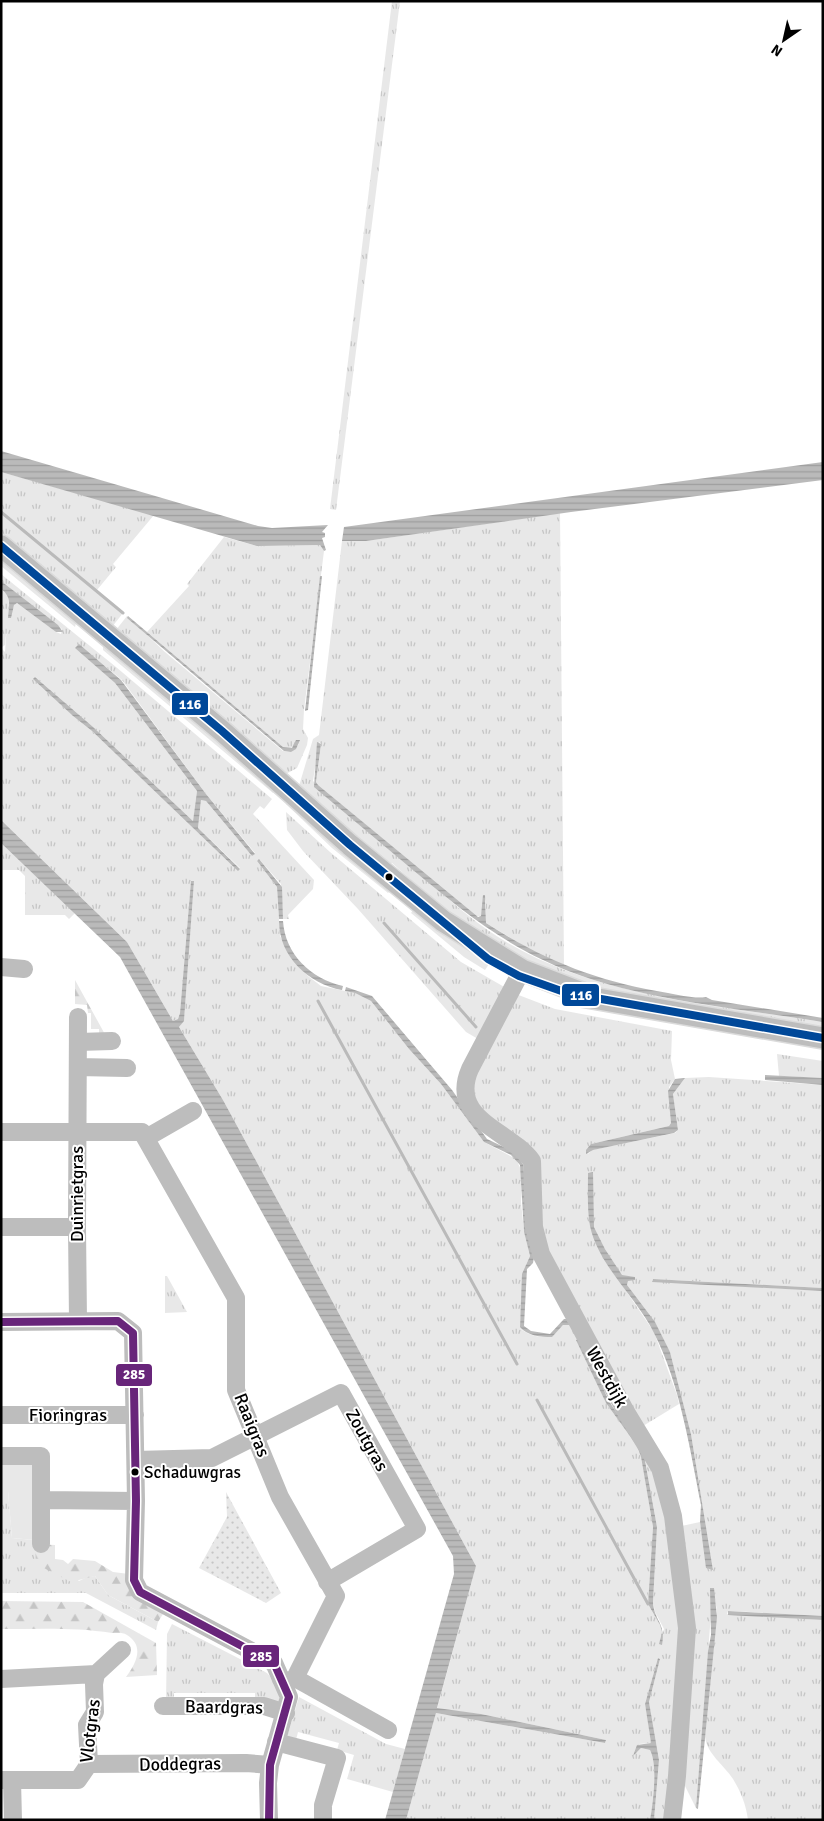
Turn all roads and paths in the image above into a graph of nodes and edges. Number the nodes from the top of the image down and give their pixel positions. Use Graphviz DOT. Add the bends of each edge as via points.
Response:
graph roads {
  1 [pos="1,546"];
  2 [pos="1,967"];
  3 [pos="24,969"];
  4 [pos="520,973"];
  5 [pos="78,1017"];
  6 [pos="823,1038"];
  7 [pos="78,1042"];
  8 [pos="112,1042"];
  9 [pos="78,1067"];
  10 [pos="127,1068"];
  11 [pos="193,1112"];
  12 [pos="1,1132"];
  13 [pos="77,1133"];
  14 [pos="146,1138"];
  15 [pos="1,1227"];
  16 [pos="77,1227"];
  17 [pos="1,1322"];
  18 [pos="78,1322"];
  19 [pos="1,1415"];
  20 [pos="135,1415"];
  21 [pos="257,1437"];
  22 [pos="1,1456"];
  23 [pos="136,1460"];
  24 [pos="42,1500"];
  25 [pos="136,1501"];
  26 [pos="41,1544"];
  27 [pos="327,1582"];
  28 [pos="122,1650"];
  29 [pos="96,1674"];
  30 [pos="1,1679"];
  31 [pos="289,1680"];
  32 [pos="163,1706"];
  33 [pos="286,1713"];
  34 [pos="388,1730"];
  35 [pos="276,1742"];
  36 [pos="89,1764"];
  37 [pos="270,1766"];
  38 [pos="7,1780"];
  39 [pos="13,1820"];
  40 [pos="269,1820"];
  41 [pos="323,1820"];
  42 [pos="672,1820"];
  1 -- 4 [label="main road" via="222,731 350,845 443,921"];
  2 -- 3 [label="street"];
  4 -- 6 [label="main road" via="567,993"];
  4 -- 42 [label="street, Westdijk" via="464,1085 472,1109 485,1124 525,1152 532,1161 534,1227 541,1254 660,1468 673,1516 686,1628"];
  5 -- 7 [label="street, Duinrietgras"];
  7 -- 8 [label="street"];
  7 -- 9 [label="street, Duinrietgras"];
  9 -- 10 [label="street"];
  9 -- 13 [label="street, Duinrietgras"];
  11 -- 14 [label="street"];
  12 -- 13 [label="street"];
  13 -- 14 [label="street" via="142,1132"];
  13 -- 16 [label="street, Duinrietgras"];
  14 -- 21 [label="street, Raaigras" via="236,1298 236,1390"];
  15 -- 16 [label="street"];
  16 -- 18 [label="street, Duinrietgras"];
  17 -- 18 [label="street"];
  18 -- 20 [label="street" via="118,1321 133,1333"];
  19 -- 20 [label="street, Fioringras"];
  20 -- 23 [label="street"];
  21 -- 23 [label="street" via="212,1458"];
  21 -- 27 [label="street, Raaigras" via="280,1497"];
  21 -- 27 [label="street, Zoutgras" via="341,1393 416,1529"];
  22 -- 24 [label="street" via="41,1456"];
  23 -- 25 [label="street"];
  24 -- 25 [label="street"];
  24 -- 26 [label="street"];
  25 -- 31 [label="street" via="134,1580 140,1592 274,1663"];
  27 -- 31 [label="street, Raaigras" via="336,1596"];
  28 -- 29 [label="street, Vlotgras"];
  29 -- 30 [label="street, Vlotgras"];
  29 -- 36 [label="street, Vlotgras" via="95,1712 87,1725"];
  31 -- 33 [label="street"];
  31 -- 34 [label="street"];
  32 -- 33 [label="street, Baardgras" via="264,1706"];
  33 -- 35 [label="street"];
  35 -- 37 [label="street"];
  35 -- 41 [label="street" via="337,1758 323,1806"];
  36 -- 37 [label="street, Doddegras" via="246,1763"];
  36 -- 38 [label="street, Vlotgras" via="78,1780"];
  37 -- 40 [label="street"];
  38 -- 39 [label="street, Vlotgras"];
}
